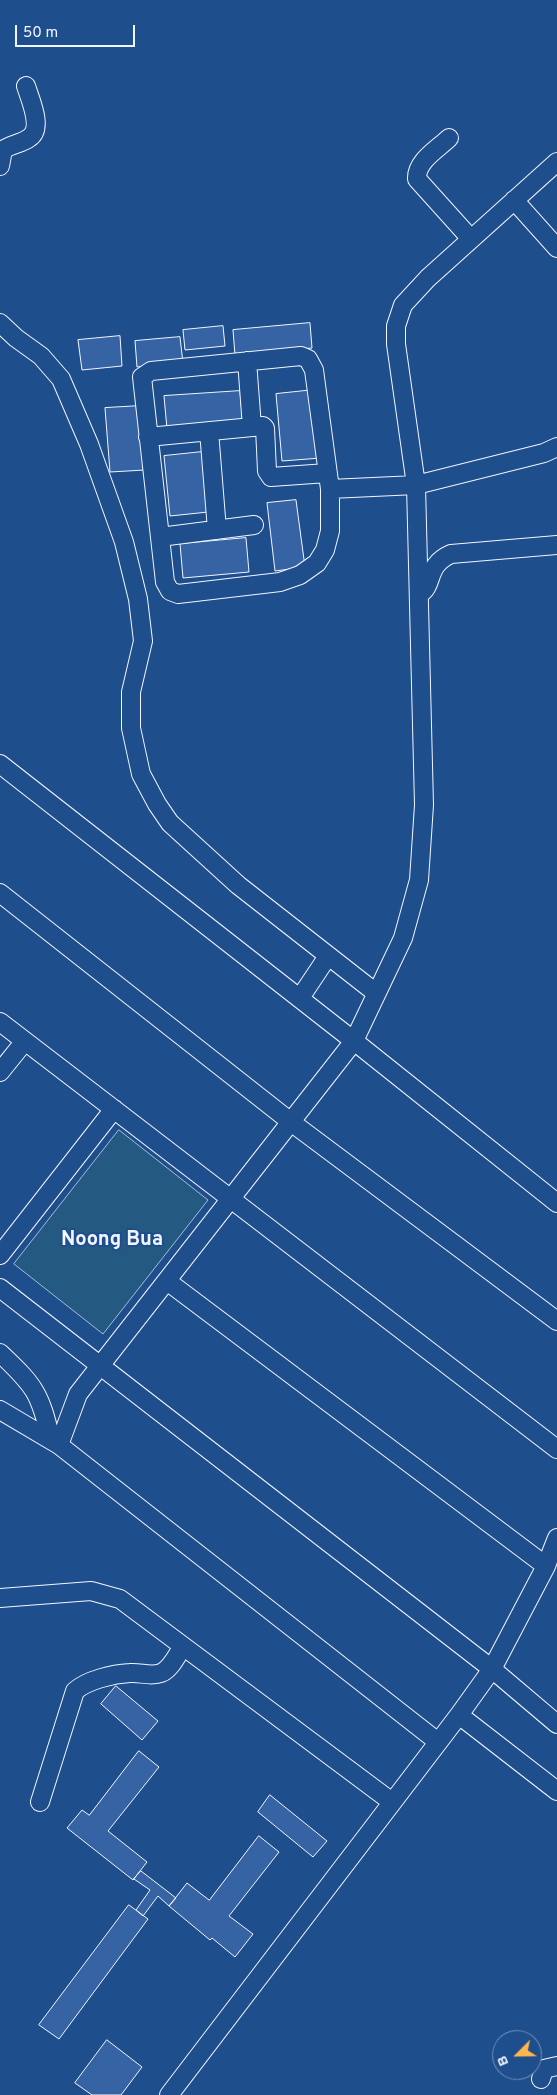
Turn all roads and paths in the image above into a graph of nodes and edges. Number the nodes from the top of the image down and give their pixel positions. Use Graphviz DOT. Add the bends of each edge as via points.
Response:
graph roads {
  1 [pos="26,86"];
  2 [pos="449,138"];
  3 [pos="557,162"];
  4 [pos="0,166"];
  5 [pos="514,200"];
  6 [pos="471,239"];
  7 [pos="557,248"];
  8 [pos="0,323"];
  9 [pos="246,362"];
  10 [pos="252,427"];
  11 [pos="209,431"];
  12 [pos="148,436"];
  13 [pos="557,447"];
  14 [pos="329,481"];
  15 [pos="416,485"];
  16 [pos="254,525"];
  17 [pos="217,530"];
  18 [pos="160,537"];
  19 [pos="557,545"];
  20 [pos="419,595"];
  21 [pos="0,764"];
  22 [pos="0,893"];
  23 [pos="328,956"];
  24 [pos="376,993"];
  25 [pos="300,998"];
  26 [pos="0,1022"];
  27 [pos="25,1041"];
  28 [pos="354,1041"];
  29 [pos="0,1072"];
  30 [pos="114,1109"];
  31 [pos="291,1122"];
  32 [pos="230,1200"];
  33 [pos="557,1203"];
  34 [pos="0,1255"];
  35 [pos="167,1281"];
  36 [pos="0,1288"];
  37 [pos="557,1321"];
  38 [pos="0,1353"];
  39 [pos="101,1366"];
  40 [pos="0,1410"];
  41 [pos="55,1442"];
  42 [pos="557,1449"];
  43 [pos="557,1538"];
  44 [pos="546,1566"];
  45 [pos="0,1598"];
  46 [pos="183,1646"];
  47 [pos="492,1670"];
  48 [pos="462,1712"];
  49 [pos="557,1724"];
  50 [pos="438,1742"];
  51 [pos="557,1791"];
  52 [pos="40,1802"];
  53 [pos="392,1802"];
  54 [pos="557,2066"];
  55 [pos="542,2076"];
  56 [pos="169,2095"];
  1 -- 4 [label="street" via="35,129 28,139 3,150"];
  2 -- 6 [label="street" via="421,164 416,179"];
  3 -- 5 [label="street"];
  5 -- 6 [label="street"];
  5 -- 7 [label="street"];
  6 -- 15 [label="street" via="428,278 398,315 396,344"];
  8 -- 23 [label="street" via="41,356 61,379 89,444 124,542 138,599 143,641 131,692 131,728 141,774 170,823 238,885"];
  9 -- 10 [label="street"];
  9 -- 12 [label="street" via="144,374 142,382"];
  9 -- 14 [label="street" via="301,356 311,363"];
  10 -- 11 [label="street"];
  10 -- 14 [label="street" via="265,428 267,471 271,477"];
  11 -- 12 [label="street"];
  11 -- 17 [label="street"];
  12 -- 18 [label="street"];
  13 -- 15 [label="street"];
  14 -- 15 [label="street"];
  14 -- 18 [label="street" via="330,531 325,550 317,563 300,575 280,582 178,594 170,591 165,582"];
  15 -- 20 [label="street"];
  16 -- 17 [label="street"];
  17 -- 18 [label="street"];
  19 -- 20 [label="street" via="451,554 438,561 428,586"];
  20 -- 24 [label="street" via="424,805 419,880 403,938"];
  21 -- 25 [label="street"];
  22 -- 31 [label="street"];
  23 -- 24 [label="street"];
  23 -- 25 [label="street"];
  24 -- 28 [label="street"];
  25 -- 28 [label="street"];
  26 -- 27 [label="street"];
  27 -- 29 [label="street"];
  27 -- 30 [label="street"];
  28 -- 31 [label="street"];
  28 -- 33 [label="street"];
  30 -- 32 [label="street"];
  30 -- 34 [label="street"];
  31 -- 32 [label="street"];
  31 -- 37 [label="street"];
  32 -- 35 [label="street"];
  32 -- 42 [label="street"];
  35 -- 39 [label="street"];
  35 -- 44 [label="street"];
  36 -- 39 [label="street"];
  38 -- 41 [label="street" via="36,1390"];
  39 -- 41 [label="street" via="78,1394"];
  39 -- 47 [label="street"];
  40 -- 41 [label="street"];
  41 -- 50 [label="street"];
  43 -- 44 [label="street"];
  44 -- 47 [label="street"];
  45 -- 46 [label="street" via="91,1591 120,1599"];
  46 -- 52 [label="street" via="162,1673 130,1673 82,1684 75,1691"];
  46 -- 53 [label="street"];
  47 -- 48 [label="street"];
  47 -- 49 [label="street"];
  48 -- 50 [label="street"];
  48 -- 51 [label="street"];
  50 -- 53 [label="street"];
  53 -- 56 [label="street"];
  54 -- 55 [label="street" via="544,2069"];
}
